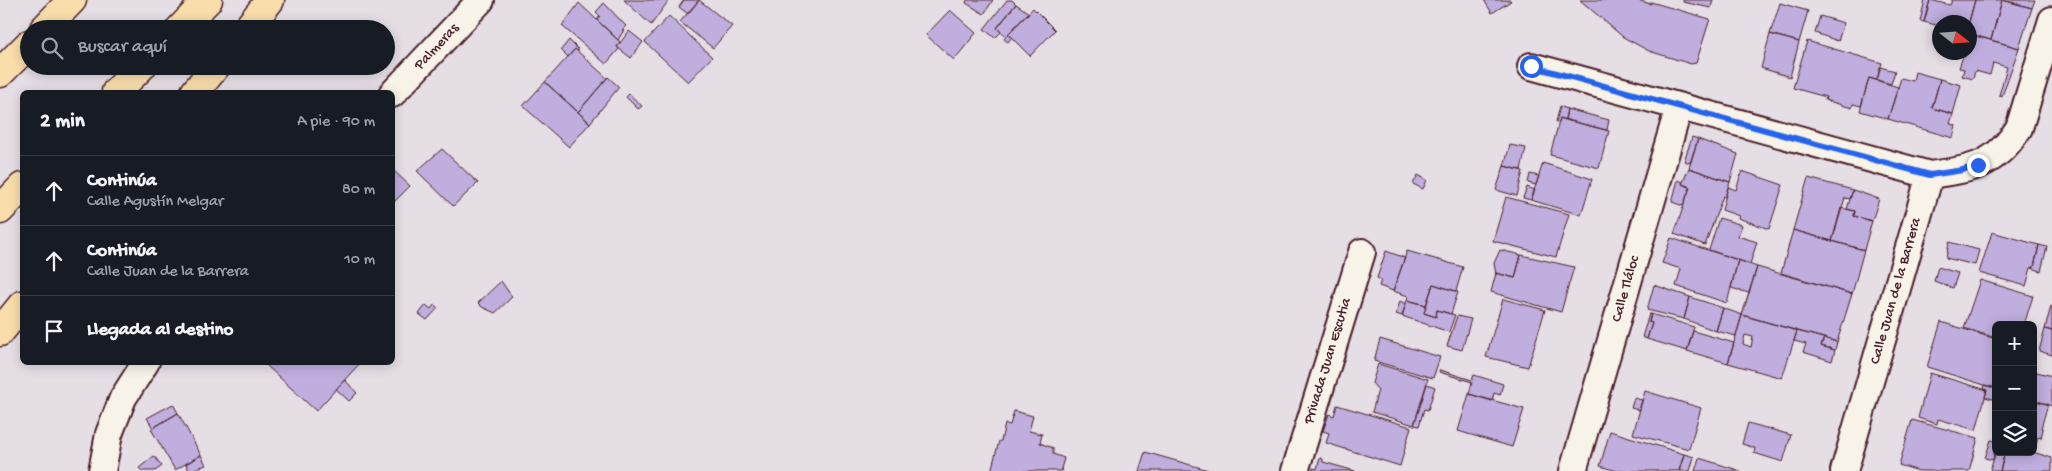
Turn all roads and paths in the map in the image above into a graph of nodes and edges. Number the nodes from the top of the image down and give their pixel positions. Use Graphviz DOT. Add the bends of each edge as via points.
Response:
graph roads {
  1 [pos="72,0"];
  2 [pos="208,0"];
  3 [pos="270,0"];
  4 [pos="481,0"];
  5 [pos="53,20"];
  6 [pos="189,20"];
  7 [pos="254,20"];
  8 [pos="2052,20"];
  9 [pos="20,53"];
  10 [pos="1531,66"];
  11 [pos="0,73"];
  12 [pos="133,75"];
  13 [pos="209,75"];
  14 [pos="118,90"];
  15 [pos="197,90"];
  16 [pos="395,91"];
  17 [pos="1679,107"];
  18 [pos="1930,175"];
  19 [pos="20,189"];
  20 [pos="0,210"];
  21 [pos="1362,252"];
  22 [pos="20,307"];
  23 [pos="0,332"];
  24 [pos="144,365"];
  25 [pos="102,471"];
  26 [pos="1295,471"];
  27 [pos="1572,471"];
  28 [pos="1844,471"];
  1 -- 5 [label="highway"];
  2 -- 6 [label="highway"];
  3 -- 7 [label="highway"];
  4 -- 16 [label="street, Palmeras"];
  8 -- 18 [label="street" via="2018,128 2009,143 1994,158 1963,170"];
  9 -- 11 [label="highway"];
  10 -- 17 [label="street"];
  12 -- 14 [label="highway"];
  13 -- 15 [label="highway"];
  17 -- 18 [label="street"];
  17 -- 27 [label="street, Calle Tláloc"];
  18 -- 28 [label="street, Calle Juan de la Barrera"];
  19 -- 20 [label="highway"];
  21 -- 26 [label="street, Privada Juan Escutia"];
  22 -- 23 [label="highway"];
  24 -- 25 [label="street" via="123,398 109,434"];
}
